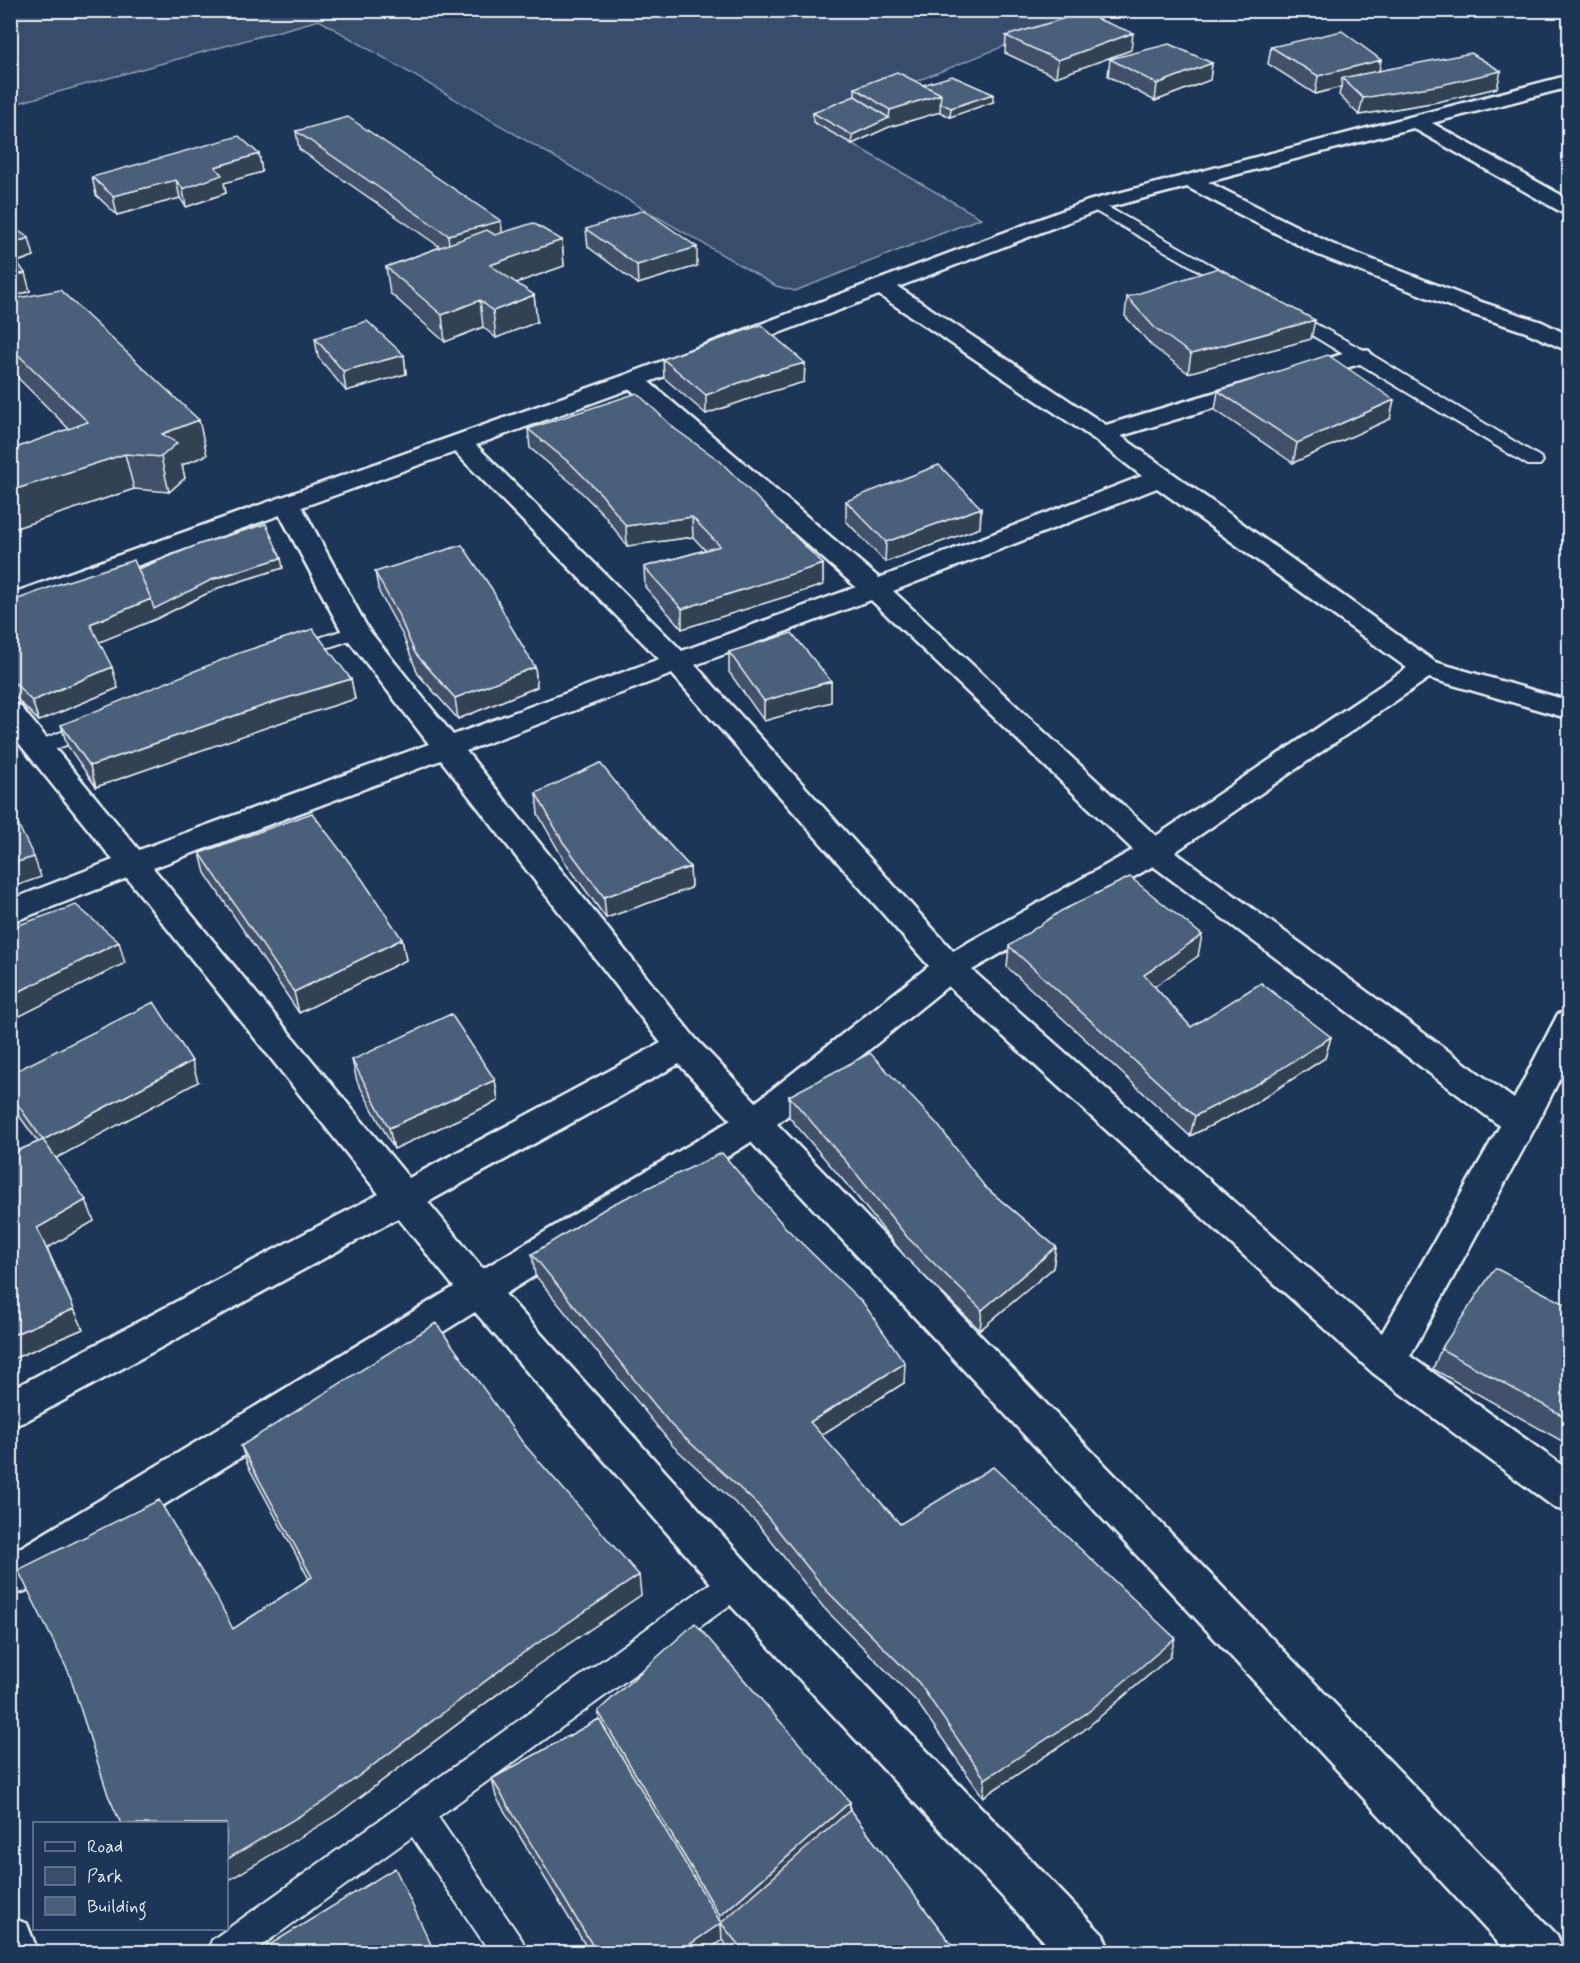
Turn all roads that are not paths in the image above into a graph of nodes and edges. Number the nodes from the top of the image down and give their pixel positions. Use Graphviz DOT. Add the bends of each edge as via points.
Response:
graph roads {
  1 [pos="1569,81"];
  2 [pos="1415,121"];
  3 [pos="1189,180"];
  4 [pos="1095,205"];
  5 [pos="1569,209"];
  6 [pos="881,286"];
  7 [pos="1248,292"];
  8 [pos="1269,304"];
  9 [pos="1569,345"];
  10 [pos="1361,356"];
  11 [pos="633,380"];
  12 [pos="1103,434"];
  13 [pos="459,442"];
  14 [pos="1533,461"];
  15 [pos="1160,478"];
  16 [pos="287,504"];
  17 [pos="875,589"];
  18 [pos="10,603"];
  19 [pos="356,632"];
  20 [pos="269,661"];
  21 [pos="676,661"];
  22 [pos="1425,668"];
  23 [pos="1569,710"];
  24 [pos="10,712"];
  25 [pos="116,717"];
  26 [pos="447,746"];
  27 [pos="40,748"];
  28 [pos="1154,852"];
  29 [pos="132,864"];
  30 [pos="10,912"];
  31 [pos="949,968"];
  32 [pos="1569,1023"];
  33 [pos="683,1047"];
  34 [pos="755,1122"];
  35 [pos="1520,1122"];
  36 [pos="401,1197"];
  37 [pos="479,1291"];
  38 [pos="1388,1361"];
  39 [pos="10,1410"];
  40 [pos="1569,1496"];
  41 [pos="10,1577"];
  42 [pos="737,1582"];
  43 [pos="417,1815"];
  44 [pos="10,1941"];
  45 [pos="14,1953"];
  46 [pos="224,1953"];
  47 [pos="510,1953"];
  48 [pos="1086,1953"];
  49 [pos="1540,1953"];
  1 -- 2 [label="street"];
  2 -- 3 [label="street"];
  2 -- 5 [label="street"];
  3 -- 4 [label="street"];
  3 -- 9 [label="street" via="1324,249 1534,327"];
  4 -- 6 [label="street"];
  4 -- 7 [label="lane"];
  6 -- 11 [label="street"];
  6 -- 12 [label="street"];
  8 -- 10 [label="lane"];
  10 -- 12 [label="street"];
  10 -- 14 [label="lane"];
  11 -- 13 [label="street"];
  11 -- 17 [label="street"];
  12 -- 15 [label="street"];
  13 -- 16 [label="street"];
  13 -- 21 [label="street"];
  15 -- 17 [label="street"];
  15 -- 22 [label="street"];
  16 -- 18 [label="street"];
  16 -- 19 [label="street"];
  17 -- 21 [label="street"];
  17 -- 28 [label="street"];
  19 -- 20 [label="lane"];
  19 -- 26 [label="street"];
  21 -- 26 [label="street"];
  21 -- 31 [label="street"];
  22 -- 23 [label="street"];
  22 -- 28 [label="street"];
  24 -- 27 [label="street"];
  25 -- 27 [label="lane"];
  26 -- 29 [label="street"];
  26 -- 33 [label="street"];
  27 -- 29 [label="street"];
  28 -- 31 [label="street"];
  28 -- 35 [label="street"];
  29 -- 30 [label="street"];
  29 -- 36 [label="street"];
  31 -- 34 [label="street"];
  31 -- 38 [label="street"];
  32 -- 35 [label="street"];
  33 -- 34 [label="street"];
  33 -- 36 [label="street"];
  34 -- 37 [label="street"];
  34 -- 49 [label="street"];
  35 -- 38 [label="street"];
  36 -- 37 [label="street"];
  36 -- 39 [label="street"];
  37 -- 41 [label="street"];
  37 -- 42 [label="street"];
  38 -- 40 [label="street"];
  42 -- 43 [label="lane"];
  42 -- 48 [label="street"];
  43 -- 46 [label="lane"];
  43 -- 47 [label="lane"];
  44 -- 45 [label="street"];
}
